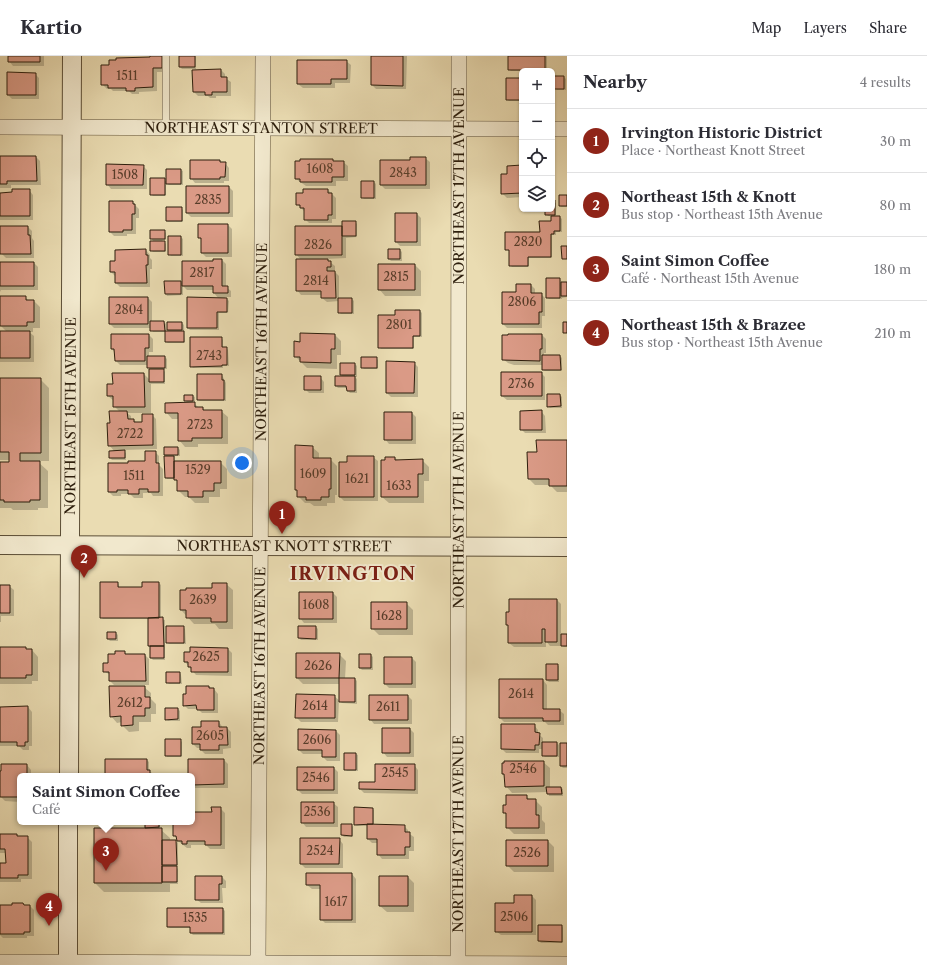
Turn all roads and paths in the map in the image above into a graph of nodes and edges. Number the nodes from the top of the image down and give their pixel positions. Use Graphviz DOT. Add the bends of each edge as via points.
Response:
graph roads {
  1 [pos="72,56"];
  2 [pos="166,56"];
  3 [pos="263,56"];
  4 [pos="460,56"];
  5 [pos="0,127"];
  6 [pos="72,128"];
  7 [pos="166,128"];
  8 [pos="262,128"];
  9 [pos="459,128"];
  10 [pos="519,129"];
  11 [pos="555,129"];
  12 [pos="567,129"];
  13 [pos="0,545"];
  14 [pos="70,546"];
  15 [pos="261,546"];
  16 [pos="459,547"];
  17 [pos="567,547"];
  18 [pos="69,773"];
  19 [pos="68,825"];
  20 [pos="0,962"];
  21 [pos="68,964"];
  22 [pos="258,964"];
  23 [pos="567,964"];
  24 [pos="458,965"];
  1 -- 6 [label="street, NORTHEAST 15TH AVENUE"];
  2 -- 7 [label="lane"];
  3 -- 8 [label="street, NORTHEAST 16TH AVENUE"];
  4 -- 9 [label="street, NORTHEAST 17TH AVENUE"];
  5 -- 6 [label="street, NORTHEAST STANTON STREET"];
  6 -- 7 [label="street, NORTHEAST STANTON STREET"];
  6 -- 14 [label="street, NORTHEAST 15TH AVENUE"];
  7 -- 8 [label="street, NORTHEAST STANTON STREET"];
  8 -- 9 [label="street, NORTHEAST STANTON STREET"];
  8 -- 15 [label="street, NORTHEAST 16TH AVENUE"];
  9 -- 10 [label="street, NORTHEAST STANTON STREET"];
  9 -- 16 [label="street, NORTHEAST 17TH AVENUE"];
  11 -- 12 [label="street"];
  13 -- 14 [label="street, NORTHEAST KNOTT STREET"];
  14 -- 15 [label="street, NORTHEAST KNOTT STREET"];
  14 -- 18 [label="street, NORTHEAST 15TH AVENUE"];
  15 -- 16 [label="street, NORTHEAST KNOTT STREET"];
  15 -- 22 [label="street, NORTHEAST 16TH AVENUE"];
  16 -- 17 [label="street, NORTHEAST KNOTT STREET"];
  16 -- 24 [label="street, NORTHEAST 17TH AVENUE"];
  19 -- 21 [label="street"];
  20 -- 21 [label="street"];
  21 -- 22 [label="street"];
  22 -- 24 [label="street"];
  23 -- 24 [label="street"];
}
